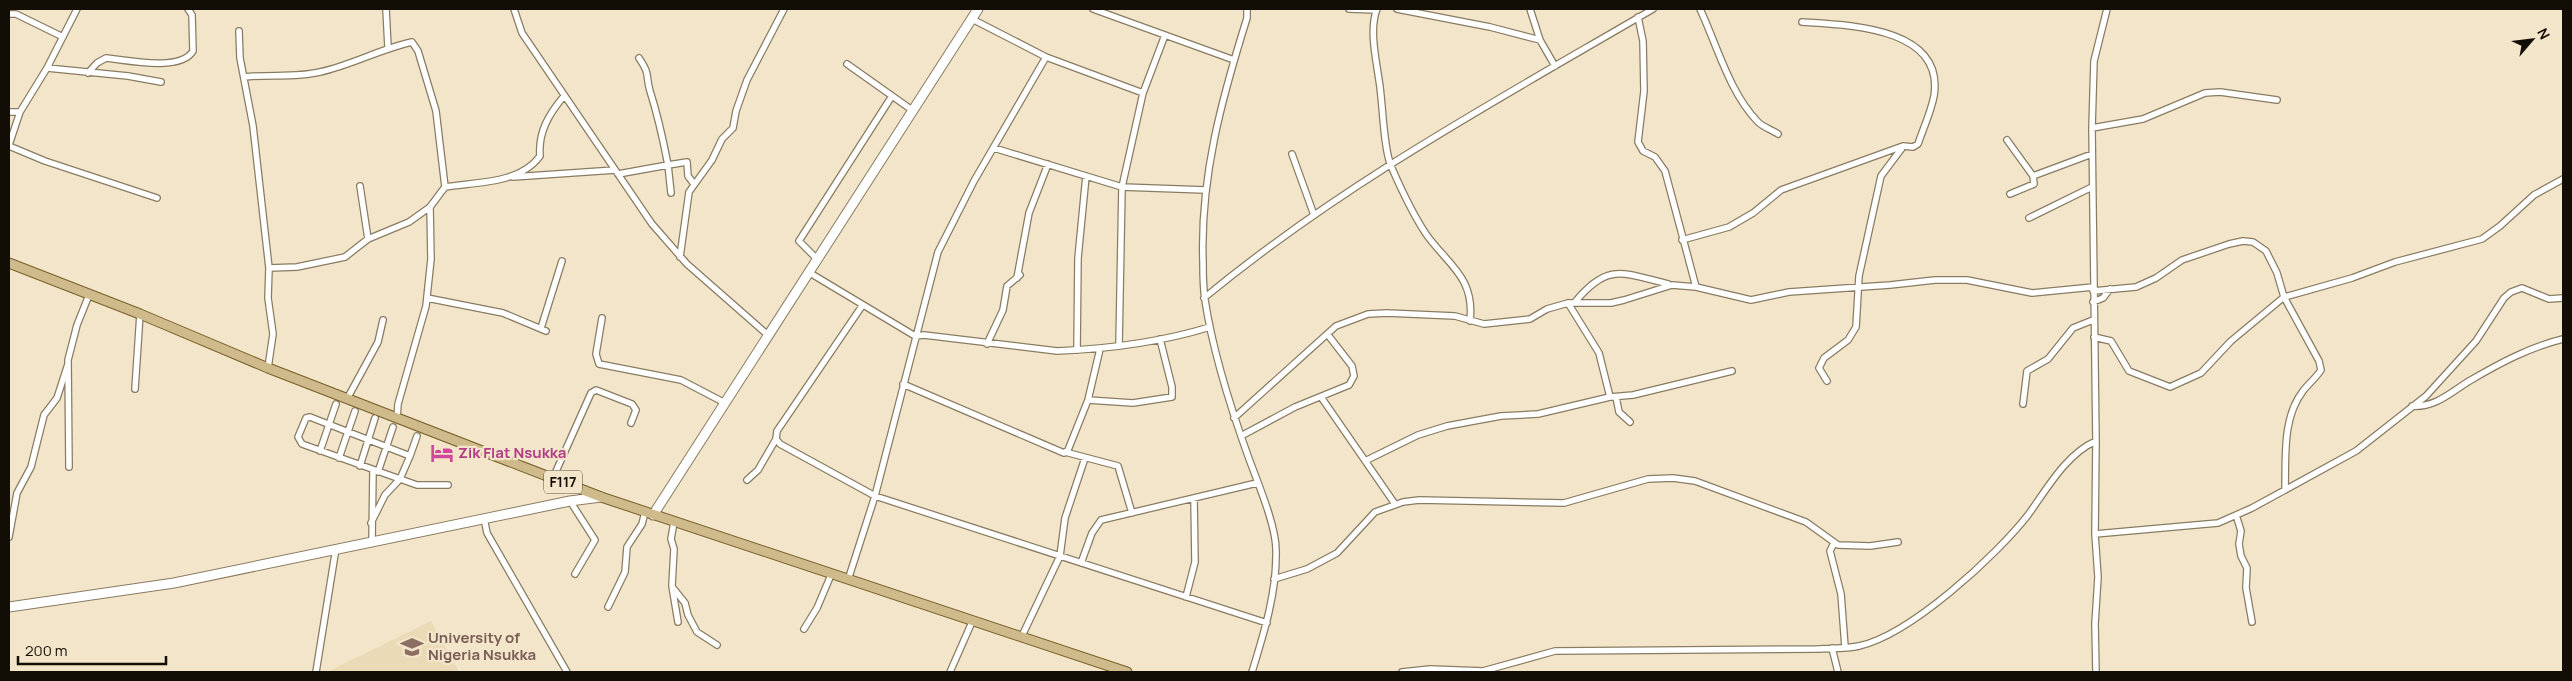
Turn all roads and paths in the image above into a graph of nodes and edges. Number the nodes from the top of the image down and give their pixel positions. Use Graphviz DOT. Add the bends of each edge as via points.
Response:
graph roads {
  1 [pos="77,9"];
  2 [pos="188,9"];
  3 [pos="386,9"];
  4 [pos="514,9"];
  5 [pos="784,9"];
  6 [pos="978,9"];
  7 [pos="1095,9"];
  8 [pos="1247,9"];
  9 [pos="1349,9"];
  10 [pos="1376,9"];
  11 [pos="1396,9"];
  12 [pos="1530,9"];
  13 [pos="1653,9"];
  14 [pos="1700,9"];
  15 [pos="2107,9"];
  16 [pos="1643,11"];
  17 [pos="9,14"];
  18 [pos="1638,17"];
  19 [pos="972,19"];
  20 [pos="1802,22"];
  21 [pos="239,31"];
  22 [pos="1165,35"];
  23 [pos="63,37"];
  24 [pos="1540,40"];
  25 [pos="388,47"];
  26 [pos="1046,57"];
  27 [pos="640,58"];
  28 [pos="1234,60"];
  29 [pos="846,64"];
  30 [pos="1555,66"];
  31 [pos="47,68"];
  32 [pos="88,73"];
  33 [pos="244,77"];
  34 [pos="161,82"];
  35 [pos="1143,93"];
  36 [pos="564,96"];
  37 [pos="892,96"];
  38 [pos="2278,100"];
  39 [pos="912,110"];
  40 [pos="9,112"];
  41 [pos="20,112"];
  42 [pos="2092,128"];
  43 [pos="1778,134"];
  44 [pos="2007,140"];
  45 [pos="9,145"];
  46 [pos="1904,146"];
  47 [pos="994,148"];
  48 [pos="1292,154"];
  49 [pos="2092,154"];
  50 [pos="1390,163"];
  51 [pos="1048,164"];
  52 [pos="668,165"];
  53 [pos="617,172"];
  54 [pos="1086,176"];
  55 [pos="2033,176"];
  56 [pos="510,178"];
  57 [pos="2563,179"];
  58 [pos="694,184"];
  59 [pos="360,186"];
  60 [pos="445,186"];
  61 [pos="1122,186"];
  62 [pos="2092,186"];
  63 [pos="1205,190"];
  64 [pos="671,193"];
  65 [pos="2010,194"];
  66 [pos="157,198"];
  67 [pos="430,208"];
  68 [pos="1314,215"];
  69 [pos="2029,218"];
  70 [pos="368,239"];
  71 [pos="1682,240"];
  72 [pos="680,257"];
  73 [pos="817,259"];
  74 [pos="562,261"];
  75 [pos="9,263"];
  76 [pos="268,268"];
  77 [pos="810,273"];
  78 [pos="1672,285"];
  79 [pos="1696,287"];
  80 [pos="1858,288"];
  81 [pos="2093,289"];
  82 [pos="2110,289"];
  83 [pos="89,295"];
  84 [pos="2285,297"];
  85 [pos="427,298"];
  86 [pos="1204,298"];
  87 [pos="2563,298"];
  88 [pos="1575,302"];
  89 [pos="2093,302"];
  90 [pos="1568,303"];
  91 [pos="862,306"];
  92 [pos="140,314"];
  93 [pos="602,318"];
  94 [pos="383,320"];
  95 [pos="2093,320"];
  96 [pos="1470,321"];
  97 [pos="1210,327"];
  98 [pos="1328,335"];
  99 [pos="769,336"];
  100 [pos="915,336"];
  101 [pos="2094,337"];
  102 [pos="1160,339"];
  103 [pos="2563,339"];
  104 [pos="987,344"];
  105 [pos="1119,346"];
  106 [pos="1100,349"];
  107 [pos="1078,350"];
  108 [pos="68,364"];
  109 [pos="268,368"];
  110 [pos="1732,371"];
  111 [pos="1827,381"];
  112 [pos="903,384"];
  113 [pos="135,389"];
  114 [pos="1320,396"];
  115 [pos="1613,397"];
  116 [pos="347,399"];
  117 [pos="1088,400"];
  118 [pos="725,403"];
  119 [pos="336,404"];
  120 [pos="2023,404"];
  121 [pos="2412,406"];
  122 [pos="355,411"];
  123 [pos="375,418"];
  124 [pos="1234,418"];
  125 [pos="631,422"];
  126 [pos="1630,422"];
  127 [pos="395,423"];
  128 [pos="328,424"];
  129 [pos="348,432"];
  130 [pos="417,436"];
  131 [pos="1241,436"];
  132 [pos="776,439"];
  133 [pos="367,440"];
  134 [pos="2096,441"];
  135 [pos="386,447"];
  136 [pos="320,451"];
  137 [pos="1065,452"];
  138 [pos="410,456"];
  139 [pos="339,458"];
  140 [pos="1085,458"];
  141 [pos="1367,460"];
  142 [pos="360,466"];
  143 [pos="68,467"];
  144 [pos="376,472"];
  145 [pos="554,478"];
  146 [pos="400,479"];
  147 [pos="747,480"];
  148 [pos="1257,484"];
  149 [pos="448,485"];
  150 [pos="2285,490"];
  151 [pos="875,496"];
  152 [pos="601,497"];
  153 [pos="1194,499"];
  154 [pos="570,501"];
  155 [pos="1396,504"];
  156 [pos="1132,513"];
  157 [pos="649,514"];
  158 [pos="2236,515"];
  159 [pos="484,518"];
  160 [pos="674,522"];
  161 [pos="371,524"];
  162 [pos="2095,534"];
  163 [pos="9,537"];
  164 [pos="372,540"];
  165 [pos="1898,542"];
  166 [pos="1834,543"];
  167 [pos="336,548"];
  168 [pos="1060,556"];
  169 [pos="1081,563"];
  170 [pos="576,574"];
  171 [pos="832,575"];
  172 [pos="1274,579"];
  173 [pos="848,580"];
  174 [pos="672,586"];
  175 [pos="1186,597"];
  176 [pos="9,607"];
  177 [pos="608,607"];
  178 [pos="678,622"];
  179 [pos="972,622"];
  180 [pos="2252,622"];
  181 [pos="1267,623"];
  182 [pos="804,629"];
  183 [pos="1021,638"];
  184 [pos="717,645"];
  185 [pos="1845,647"];
  186 [pos="1832,648"];
  187 [pos="2097,671"];
  188 [pos="316,672"];
  189 [pos="567,672"];
  190 [pos="950,672"];
  191 [pos="1127,672"];
  192 [pos="1252,672"];
  193 [pos="1402,672"];
  194 [pos="1838,672"];
  1 -- 23 [label="street"];
  2 -- 32 [label="street" via="192,15 193,51 187,58 166,63 106,58"];
  3 -- 25 [label="street"];
  4 -- 36 [label="street" via="522,33"];
  5 -- 58 [label="street" via="747,80 733,128 722,139 712,160"];
  6 -- 19 [label="street"];
  7 -- 22 [label="street"];
  8 -- 28 [label="street"];
  9 -- 10 [label="street"];
  10 -- 50 [label="street" via="1376,52"];
  11 -- 24 [label="street"];
  12 -- 24 [label="street"];
  13 -- 16 [label="street"];
  14 -- 43 [label="street" via="1739,95 1758,122"];
  15 -- 42 [label="street" via="2094,62"];
  16 -- 18 [label="street"];
  17 -- 23 [label="street" via="16,14"];
  18 -- 30 [label="street"];
  18 -- 71 [label="street" via="1643,41 1644,92 1638,142 1665,171"];
  19 -- 26 [label="street"];
  19 -- 39 [label="street"];
  20 -- 46 [label="street" via="1888,32 1916,48 1932,67 1934,96 1918,144"];
  21 -- 33 [label="street"];
  22 -- 28 [label="street"];
  22 -- 35 [label="street"];
  23 -- 31 [label="street"];
  24 -- 30 [label="street"];
  25 -- 33 [label="street" via="322,72 295,77 270,74"];
  25 -- 60 [label="street" via="412,42 418,51 436,112"];
  26 -- 35 [label="street"];
  26 -- 47 [label="street"];
  27 -- 52 [label="street" via="649,72 649,88 660,118"];
  28 -- 63 [label="street" via="1216,126"];
  29 -- 37 [label="street"];
  30 -- 50 [label="street"];
  31 -- 32 [label="street"];
  31 -- 41 [label="street"];
  32 -- 34 [label="street"];
  33 -- 76 [label="street" via="253,126"];
  35 -- 61 [label="street"];
  36 -- 53 [label="street"];
  36 -- 56 [label="street" via="545,122 540,156 533,165"];
  37 -- 39 [label="street"];
  37 -- 73 [label="street" via="799,241"];
  38 -- 42 [label="street" via="2205,93 2143,119"];
  39 -- 73 [label="street"];
  40 -- 41 [label="street"];
  41 -- 45 [label="street"];
  42 -- 49 [label="street"];
  44 -- 55 [label="street"];
  45 -- 66 [label="street" via="45,161"];
  46 -- 71 [label="street" via="1781,190 1754,214 1730,227"];
  46 -- 80 [label="street" via="1881,176"];
  47 -- 51 [label="street"];
  47 -- 100 [label="street" via="938,252"];
  48 -- 68 [label="street"];
  49 -- 55 [label="street"];
  49 -- 62 [label="street"];
  50 -- 68 [label="street"];
  50 -- 96 [label="street" via="1426,234 1467,284 1472,303"];
  51 -- 54 [label="street"];
  51 -- 104 [label="street" via="1029,213 1020,276 1007,286 1003,310"];
  52 -- 53 [label="street"];
  52 -- 58 [label="street" via="687,162 688,176"];
  52 -- 64 [label="street"];
  53 -- 56 [label="street"];
  53 -- 72 [label="street" via="652,224"];
  54 -- 61 [label="street"];
  54 -- 107 [label="street" via="1078,258"];
  55 -- 65 [label="street" via="2034,184"];
  56 -- 60 [label="street"];
  57 -- 84 [label="street" via="2534,195 2482,239 2395,262"];
  58 -- 72 [label="street" via="688,192"];
  59 -- 70 [label="street"];
  60 -- 67 [label="street"];
  61 -- 63 [label="street"];
  61 -- 105 [label="street"];
  62 -- 69 [label="street"];
  62 -- 81 [label="street"];
  63 -- 86 [label="street" via="1202,242"];
  67 -- 70 [label="street" via="409,222"];
  67 -- 85 [label="street" via="431,259"];
  68 -- 86 [label="street"];
  70 -- 76 [label="street" via="345,257 330,262"];
  71 -- 79 [label="street"];
  72 -- 99 [label="street"];
  73 -- 77 [label="street"];
  74 -- 85 [label="street" via="544,329 503,313"];
  75 -- 83 [label="main road, F117"];
  76 -- 109 [label="street" via="273,334"];
  77 -- 91 [label="street"];
  77 -- 99 [label="street"];
  78 -- 79 [label="street"];
  78 -- 88 [label="street" via="1611,303"];
  78 -- 88 [label="street" via="1618,272 1602,276 1589,285"];
  79 -- 80 [label="street" via="1751,300 1789,292"];
  80 -- 81 [label="street" via="1953,279 2032,293"];
  80 -- 111 [label="street" via="1856,326 1848,340 1821,362 1819,368"];
  81 -- 82 [label="street"];
  81 -- 89 [label="street"];
  82 -- 84 [label="street" via="2136,287 2156,278 2176,263 2243,241 2253,242 2266,251"];
  82 -- 89 [label="street"];
  83 -- 92 [label="main road, F117"];
  83 -- 108 [label="street" via="72,340"];
  84 -- 101 [label="street" via="2231,341 2201,373 2170,388 2129,371 2111,341"];
  84 -- 150 [label="street" via="2321,370 2302,392 2292,411"];
  85 -- 127 [label="street"];
  86 -- 97 [label="street"];
  87 -- 121 [label="street" via="2549,300 2522,288 2507,294 2476,341 2426,396"];
  88 -- 90 [label="street"];
  89 -- 95 [label="street"];
  90 -- 96 [label="street" via="1530,318 1484,324"];
  90 -- 115 [label="street" via="1599,353"];
  91 -- 100 [label="street"];
  91 -- 132 [label="street" via="796,401 777,431"];
  92 -- 109 [label="main road, F117"];
  92 -- 113 [label="street"];
  93 -- 118 [label="street" via="596,354 599,364 681,380"];
  94 -- 116 [label="street" via="378,342"];
  95 -- 101 [label="street"];
  95 -- 120 [label="street" via="2073,328 2048,358 2028,370"];
  96 -- 98 [label="street" via="1455,316 1368,314 1343,323"];
  97 -- 102 [label="street"];
  97 -- 124 [label="street"];
  98 -- 114 [label="street" via="1352,366 1354,376 1349,385"];
  98 -- 124 [label="street"];
  99 -- 118 [label="street"];
  100 -- 104 [label="street"];
  100 -- 112 [label="street"];
  101 -- 134 [label="street"];
  102 -- 105 [label="street"];
  102 -- 117 [label="street" via="1172,397 1133,403"];
  103 -- 121 [label="street" via="2537,346 2432,403"];
  104 -- 107 [label="street"];
  105 -- 106 [label="street"];
  106 -- 107 [label="street"];
  106 -- 117 [label="street"];
  108 -- 143 [label="street"];
  108 -- 163 [label="street" via="57,398 44,415 31,467 17,492"];
  109 -- 116 [label="main road, F117"];
  110 -- 115 [label="street"];
  112 -- 137 [label="street"];
  112 -- 151 [label="street"];
  114 -- 131 [label="street"];
  114 -- 141 [label="street"];
  115 -- 126 [label="street" via="1619,412"];
  115 -- 141 [label="street" via="1538,414 1501,416 1447,426 1418,435"];
  116 -- 127 [label="main road, F117"];
  117 -- 137 [label="street"];
  118 -- 157 [label="street"];
  119 -- 128 [label="street"];
  121 -- 150 [label="street" via="2356,451"];
  122 -- 129 [label="street"];
  123 -- 133 [label="street"];
  124 -- 131 [label="street"];
  125 -- 145 [label="street" via="636,410 632,404 596,390 591,393"];
  127 -- 135 [label="street"];
  127 -- 145 [label="main road, F117"];
  128 -- 129 [label="street"];
  128 -- 136 [label="street"];
  128 -- 136 [label="street" via="308,417 298,438 302,444"];
  129 -- 133 [label="street"];
  129 -- 139 [label="street"];
  130 -- 138 [label="street"];
  131 -- 148 [label="street"];
  132 -- 147 [label="street" via="758,470"];
  132 -- 151 [label="street" via="841,480"];
  133 -- 135 [label="street"];
  133 -- 142 [label="street"];
  134 -- 162 [label="street"];
  134 -- 185 [label="street" via="2076,451 2020,524 1983,564 1939,601 1894,632 1860,646"];
  135 -- 138 [label="street"];
  135 -- 144 [label="street"];
  136 -- 139 [label="street"];
  137 -- 140 [label="street"];
  138 -- 146 [label="street"];
  139 -- 142 [label="street"];
  140 -- 156 [label="street" via="1118,466"];
  140 -- 168 [label="street" via="1066,518"];
  141 -- 155 [label="street"];
  142 -- 144 [label="street"];
  144 -- 146 [label="street"];
  144 -- 161 [label="street"];
  145 -- 152 [label="main road, F117"];
  146 -- 149 [label="street" via="417,485"];
  146 -- 161 [label="street" via="385,495"];
  148 -- 153 [label="street"];
  148 -- 172 [label="street" via="1276,544"];
  150 -- 158 [label="street"];
  151 -- 168 [label="street"];
  151 -- 173 [label="street"];
  152 -- 154 [label="street"];
  152 -- 157 [label="main road, F117"];
  153 -- 156 [label="street"];
  153 -- 175 [label="street" via="1195,562"];
  154 -- 159 [label="street"];
  154 -- 170 [label="street" via="595,540"];
  155 -- 166 [label="street" via="1419,500 1564,503 1648,479 1673,478 1694,481 1806,522"];
  155 -- 172 [label="street" via="1370,516 1337,553 1307,569"];
  156 -- 169 [label="street" via="1097,522"];
  157 -- 160 [label="main road, F117"];
  157 -- 177 [label="street" via="627,547 625,572"];
  158 -- 162 [label="street" via="2208,525"];
  158 -- 180 [label="street" via="2241,531 2241,556 2247,568 2246,588"];
  159 -- 164 [label="street"];
  159 -- 189 [label="street" via="487,533"];
  160 -- 171 [label="main road, F117"];
  160 -- 174 [label="street"];
  161 -- 164 [label="street"];
  162 -- 187 [label="street"];
  164 -- 167 [label="street"];
  165 -- 166 [label="street" via="1850,546"];
  166 -- 185 [label="street" via="1830,551 1841,594"];
  167 -- 176 [label="street" via="174,583"];
  167 -- 188 [label="street"];
  168 -- 169 [label="street"];
  168 -- 183 [label="street"];
  169 -- 175 [label="street"];
  171 -- 173 [label="main road, F117"];
  171 -- 182 [label="street"];
  172 -- 181 [label="street"];
  173 -- 179 [label="main road, F117"];
  174 -- 178 [label="street"];
  174 -- 184 [label="street" via="685,603 697,632"];
  175 -- 181 [label="street"];
  179 -- 183 [label="main road, F117"];
  179 -- 190 [label="street"];
  181 -- 192 [label="street"];
  183 -- 191 [label="main road, F117"];
  185 -- 186 [label="street"];
  186 -- 193 [label="street" via="1555,651 1483,671 1430,669"];
  186 -- 194 [label="street"];
}
